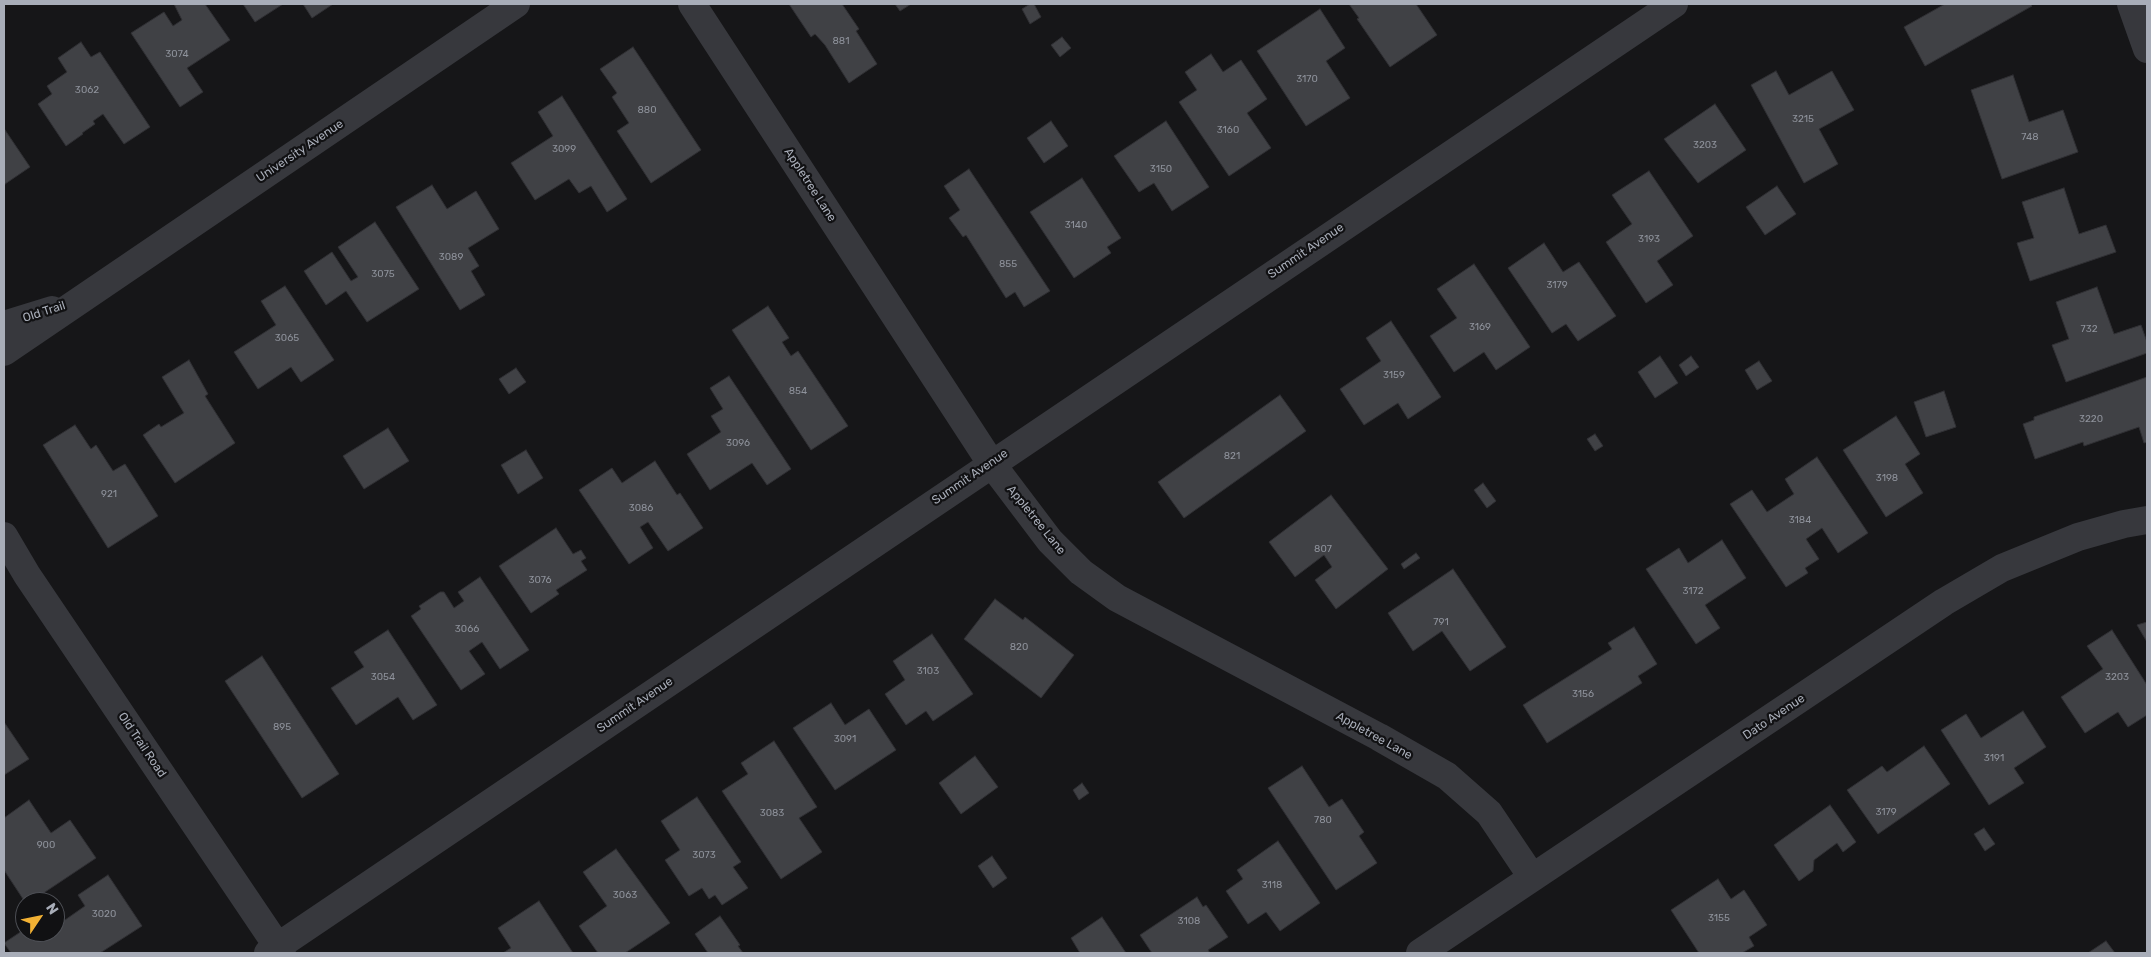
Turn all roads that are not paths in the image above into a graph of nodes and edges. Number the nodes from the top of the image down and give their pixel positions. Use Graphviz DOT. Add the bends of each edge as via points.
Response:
graph roads {
  1 [pos="516,4"];
  2 [pos="692,4"];
  3 [pos="1674,4"];
  4 [pos="2131,4"];
  5 [pos="2147,49"];
  6 [pos="84,299"];
  7 [pos="4,325"];
  8 [pos="4,352"];
  9 [pos="991,463"];
  10 [pos="2147,520"];
  11 [pos="4,536"];
  12 [pos="4,552"];
  13 [pos="28,575"];
  14 [pos="1532,877"];
  15 [pos="276,951"];
  16 [pos="1420,953"];
  1 -- 6 [label="street, University Avenue"];
  2 -- 9 [label="street, Appletree Lane"];
  3 -- 9 [label="street, Summit Avenue"];
  4 -- 5 [label="street"];
  6 -- 7 [label="street, Old Trail"];
  6 -- 8 [label="street"];
  9 -- 14 [label="street, Appletree Lane" via="1050,541 1081,572 1117,598 1447,776 1488,814"];
  9 -- 15 [label="street, Summit Avenue"];
  10 -- 14 [label="street, Dato Avenue" via="2078,537 2002,568 1944,602 1564,859"];
  11 -- 13 [label="street, Old Trail Road"];
  12 -- 13 [label="street"];
  13 -- 15 [label="street, Old Trail Road"];
  14 -- 16 [label="street, Dato Avenue"];
}
